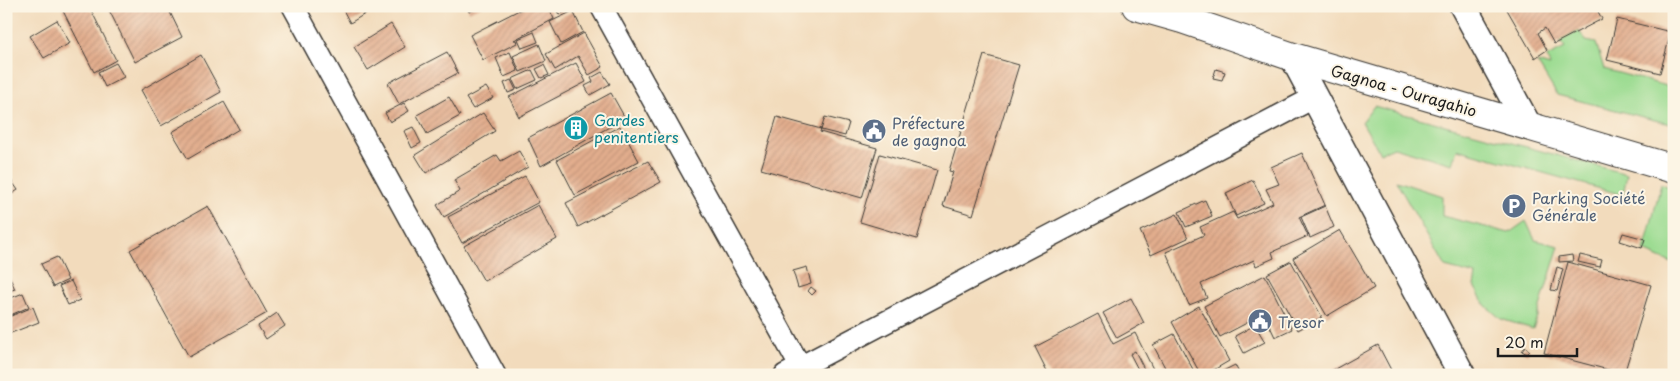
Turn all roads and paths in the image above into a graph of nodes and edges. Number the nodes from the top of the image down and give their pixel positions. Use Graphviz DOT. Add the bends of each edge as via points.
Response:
graph roads {
  1 [pos="294,6"];
  2 [pos="601,6"];
  3 [pos="1136,6"];
  4 [pos="1463,6"];
  5 [pos="1179,12"];
  6 [pos="1293,57"];
  7 [pos="1315,97"];
  8 [pos="1529,127"];
  9 [pos="1674,169"];
  10 [pos="797,372"];
  11 [pos="495,375"];
  12 [pos="1462,375"];
  1 -- 11 [label="street"];
  2 -- 10 [label="street"];
  3 -- 5 [label="main road, Gagnoa - Ouragahio"];
  4 -- 8 [label="street"];
  5 -- 6 [label="main road, Gagnoa - Ouragahio"];
  6 -- 7 [label="street"];
  6 -- 8 [label="main road, Gagnoa - Ouragahio"];
  7 -- 10 [label="street"];
  7 -- 12 [label="street"];
  8 -- 9 [label="main road, Gagnoa - Ouragahio"];
}
